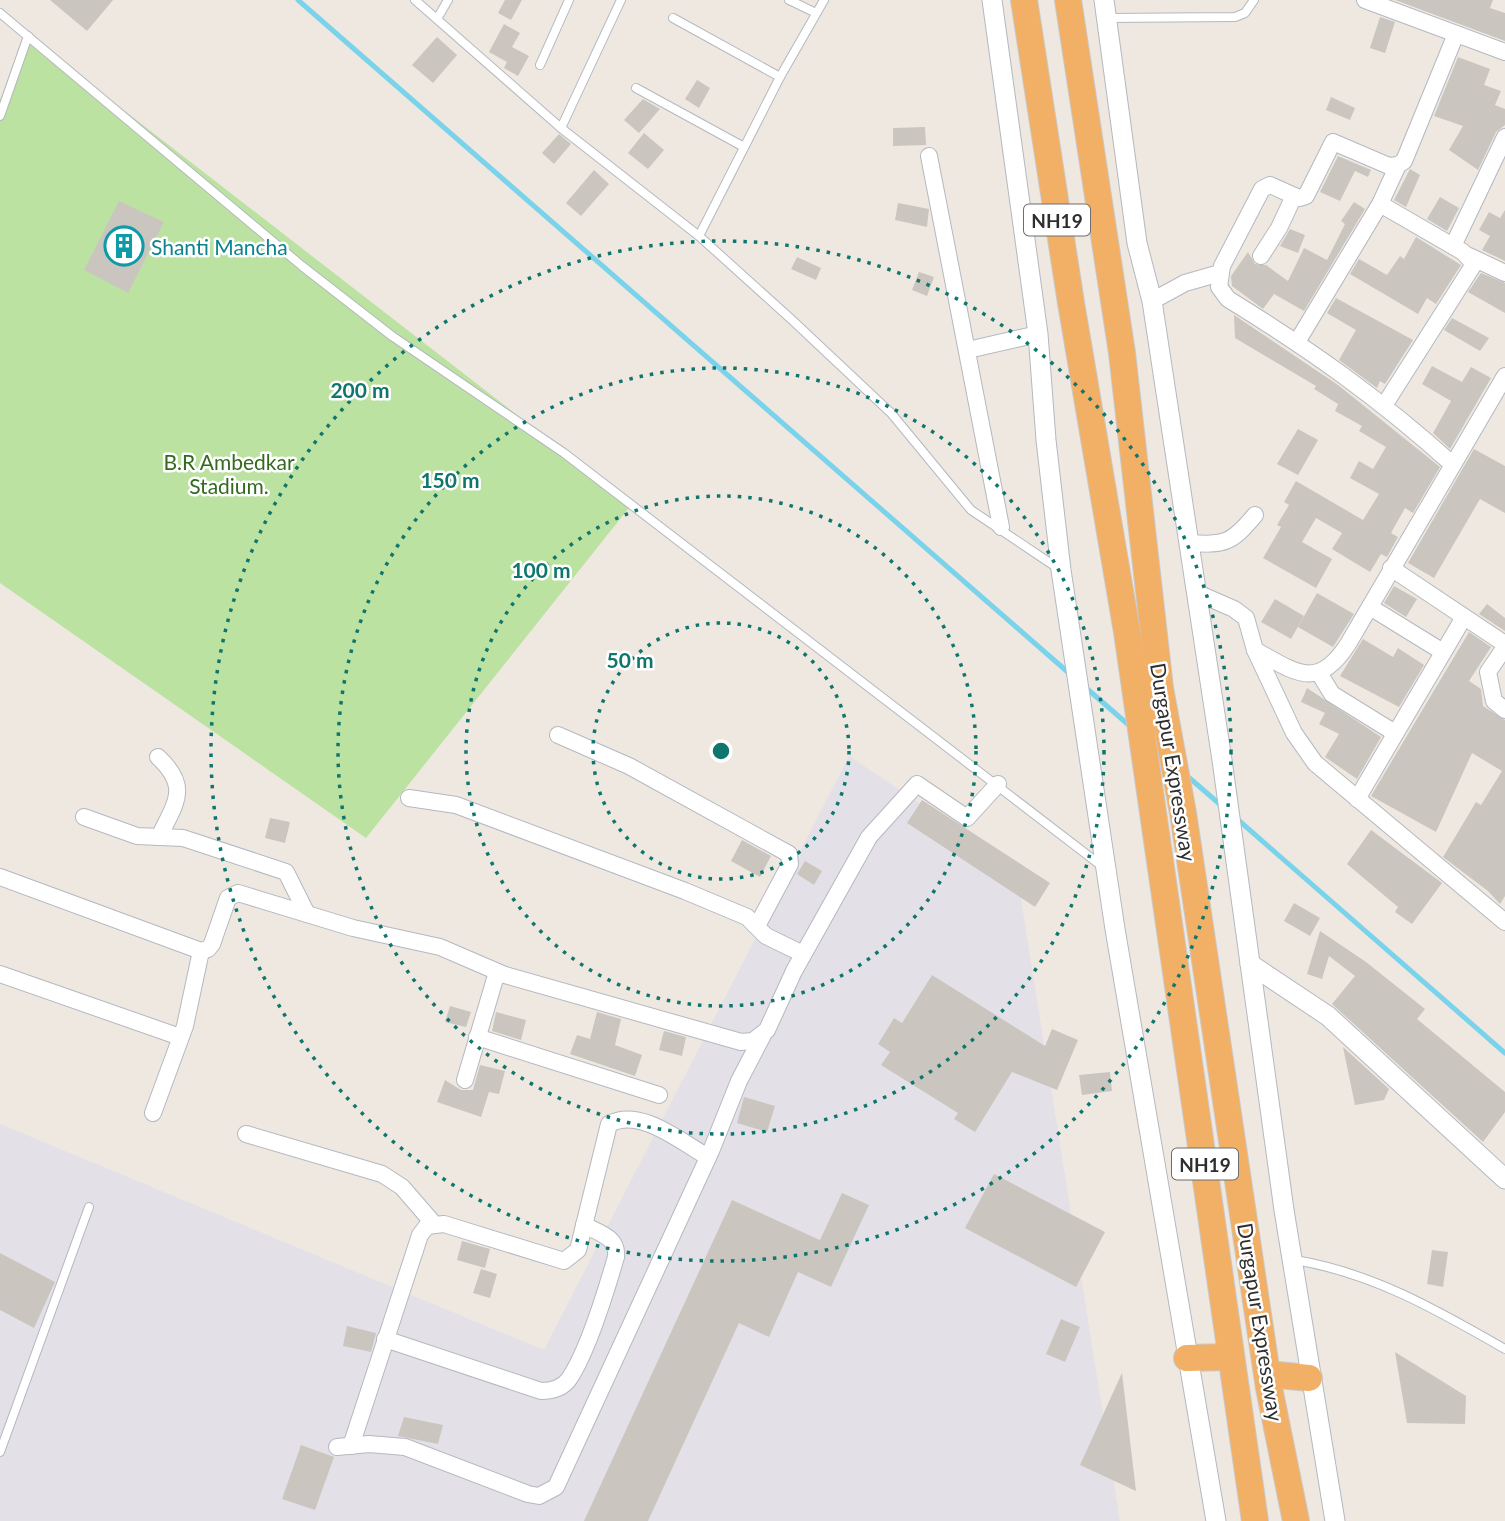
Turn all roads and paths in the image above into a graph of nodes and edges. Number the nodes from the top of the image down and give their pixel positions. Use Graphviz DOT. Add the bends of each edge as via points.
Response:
graph roads {
  1 [pos="415,0"];
  2 [pos="448,0"];
  3 [pos="569,0"];
  4 [pos="621,0"];
  5 [pos="789,0"];
  6 [pos="824,0"];
  7 [pos="992,0"];
  8 [pos="1024,0"];
  9 [pos="1068,0"];
  10 [pos="1254,0"];
  11 [pos="1365,0"];
  12 [pos="1105,9"];
  13 [pos="0,13"];
  14 [pos="816,13"];
  15 [pos="673,18"];
  16 [pos="436,19"];
  17 [pos="1456,34"];
  18 [pos="28,36"];
  19 [pos="1505,52"];
  20 [pos="540,65"];
  21 [pos="780,77"];
  22 [pos="636,88"];
  23 [pos="0,116"];
  24 [pos="561,128"];
  25 [pos="1505,137"];
  26 [pos="744,147"];
  27 [pos="929,156"];
  28 [pos="1398,165"];
  29 [pos="1294,196"];
  30 [pos="1380,204"];
  31 [pos="699,236"];
  32 [pos="1452,246"];
  33 [pos="1261,256"];
  34 [pos="1469,256"];
  35 [pos="1220,273"];
  36 [pos="1505,273"];
  37 [pos="1152,301"];
  38 [pos="1038,334"];
  39 [pos="1297,342"];
  40 [pos="968,350"];
  41 [pos="1505,376"];
  42 [pos="1385,404"];
  43 [pos="1452,464"];
  44 [pos="1255,515"];
  45 [pos="1001,527"];
  46 [pos="1188,543"];
  47 [pos="1391,568"];
  48 [pos="1061,570"];
  49 [pos="1195,592"];
  50 [pos="1370,607"];
  51 [pos="1464,617"];
  52 [pos="1505,646"];
  53 [pos="1255,650"];
  54 [pos="1443,652"];
  55 [pos="1319,673"];
  56 [pos="1505,709"];
  57 [pos="1395,733"];
  58 [pos="558,735"];
  59 [pos="158,757"];
  60 [pos="998,784"];
  61 [pos="409,798"];
  62 [pos="1357,799"];
  63 [pos="84,817"];
  64 [pos="159,836"];
  65 [pos="1106,869"];
  66 [pos="0,877"];
  67 [pos="307,914"];
  68 [pos="1505,922"];
  69 [pos="757,926"];
  70 [pos="201,951"];
  71 [pos="803,954"];
  72 [pos="1250,964"];
  73 [pos="497,972"];
  74 [pos="0,974"];
  75 [pos="763,1035"];
  76 [pos="180,1037"];
  77 [pos="477,1037"];
  78 [pos="465,1080"];
  79 [pos="659,1095"];
  80 [pos="153,1113"];
  81 [pos="246,1134"];
  82 [pos="708,1157"];
  83 [pos="1505,1179"];
  84 [pos="89,1207"];
  85 [pos="434,1223"];
  86 [pos="584,1225"];
  87 [pos="1292,1260"];
  88 [pos="385,1339"];
  89 [pos="1505,1349"];
  90 [pos="1230,1357"];
  91 [pos="1187,1358"];
  92 [pos="1268,1374"];
  93 [pos="1309,1378"];
  94 [pos="0,1452"];
  95 [pos="1216,1521"];
  96 [pos="1255,1521"];
  97 [pos="1296,1521"];
  98 [pos="1335,1521"];
  1 -- 16 [label="lane"];
  2 -- 16 [label="lane"];
  3 -- 20 [label="lane"];
  4 -- 24 [label="lane"];
  5 -- 14 [label="lane"];
  6 -- 14 [label="lane"];
  7 -- 38 [label="street"];
  8 -- 90 [label="highway, Durgapur Expressway / NH19" via="1142,730"];
  9 -- 92 [label="highway, Durgapur Expressway / NH19" via="1122,353 1160,688 1184,813"];
  10 -- 12 [label="lane" via="1245,13 1234,17"];
  11 -- 17 [label="street"];
  12 -- 37 [label="street" via="1138,243"];
  13 -- 18 [label="lane"];
  14 -- 21 [label="lane"];
  15 -- 21 [label="lane"];
  16 -- 24 [label="lane"];
  17 -- 19 [label="street"];
  17 -- 28 [label="street" via="1406,156"];
  18 -- 23 [label="lane"];
  18 -- 60 [label="lane" via="392,337 564,453"];
  21 -- 26 [label="lane"];
  22 -- 26 [label="lane"];
  24 -- 31 [label="lane"];
  25 -- 32 [label="street"];
  26 -- 31 [label="lane"];
  27 -- 40 [label="street"];
  28 -- 29 [label="street" via="1333,142 1310,192 1303,198"];
  28 -- 30 [label="street"];
  29 -- 33 [label="street"];
  29 -- 35 [label="street" via="1275,187 1262,189"];
  30 -- 32 [label="street"];
  30 -- 39 [label="street"];
  31 -- 45 [label="lane" via="891,413 971,510"];
  32 -- 34 [label="street"];
  34 -- 36 [label="street"];
  34 -- 42 [label="street" via="1472,269"];
  35 -- 37 [label="street" via="1185,283"];
  35 -- 39 [label="street" via="1219,286 1225,296"];
  37 -- 46 [label="street"];
  38 -- 40 [label="street"];
  38 -- 48 [label="street"];
  39 -- 42 [label="street"];
  40 -- 45 [label="street"];
  41 -- 43 [label="street"];
  42 -- 43 [label="street"];
  43 -- 47 [label="street"];
  44 -- 46 [label="street" via="1235,539 1220,544"];
  45 -- 48 [label="lane"];
  46 -- 49 [label="street"];
  47 -- 50 [label="street"];
  47 -- 51 [label="street"];
  48 -- 65 [label="street"];
  49 -- 53 [label="street" via="1242,615"];
  49 -- 72 [label="street"];
  50 -- 54 [label="street"];
  50 -- 55 [label="street" via="1338,660"];
  51 -- 52 [label="street"];
  51 -- 54 [label="street"];
  52 -- 56 [label="street" via="1488,672 1494,701"];
  53 -- 55 [label="street" via="1300,673"];
  53 -- 62 [label="street" via="1303,747"];
  54 -- 57 [label="street"];
  55 -- 57 [label="street" via="1332,694"];
  57 -- 62 [label="street"];
  58 -- 69 [label="street" via="629,766 789,854 788,869"];
  59 -- 64 [label="street" via="176,775 179,789"];
  60 -- 65 [label="lane"];
  60 -- 71 [label="street" via="967,818 917,784 877,824"];
  61 -- 69 [label="street" via="456,804 530,830 732,910"];
  62 -- 68 [label="street"];
  63 -- 64 [label="street" via="137,836"];
  64 -- 67 [label="street" via="183,838 286,872"];
  65 -- 91 [label="street"];
  66 -- 70 [label="street"];
  67 -- 70 [label="street" via="232,894 212,944"];
  67 -- 73 [label="street" via="440,947"];
  69 -- 71 [label="street" via="776,942"];
  70 -- 76 [label="street"];
  71 -- 75 [label="street"];
  72 -- 83 [label="street" via="1328,1016"];
  72 -- 87 [label="street"];
  73 -- 75 [label="street" via="741,1042"];
  73 -- 77 [label="street"];
  74 -- 76 [label="street"];
  75 -- 82 [label="street"];
  76 -- 80 [label="street"];
  77 -- 78 [label="street"];
  77 -- 79 [label="street"];
  81 -- 85 [label="street" via="382,1174 402,1187"];
  82 -- 86 [label="street" via="640,1120 619,1118 609,1124"];
  82 -- 88 [label="street" via="556,1487 539,1496 528,1494 405,1447 344,1446"];
  84 -- 94 [label="lane"];
  85 -- 86 [label="street" via="564,1261 575,1255"];
  85 -- 88 [label="street" via="420,1235"];
  86 -- 88 [label="street" via="613,1240 616,1257 588,1336 563,1386 541,1391"];
  87 -- 89 [label="lane" via="1332,1266 1371,1279"];
  87 -- 93 [label="street"];
  90 -- 91 [label="highway"];
  90 -- 96 [label="highway, Durgapur Expressway / NH19"];
  91 -- 95 [label="street"];
  92 -- 93 [label="highway"];
  92 -- 97 [label="highway, Durgapur Expressway / NH19"];
  93 -- 98 [label="street"];
}
